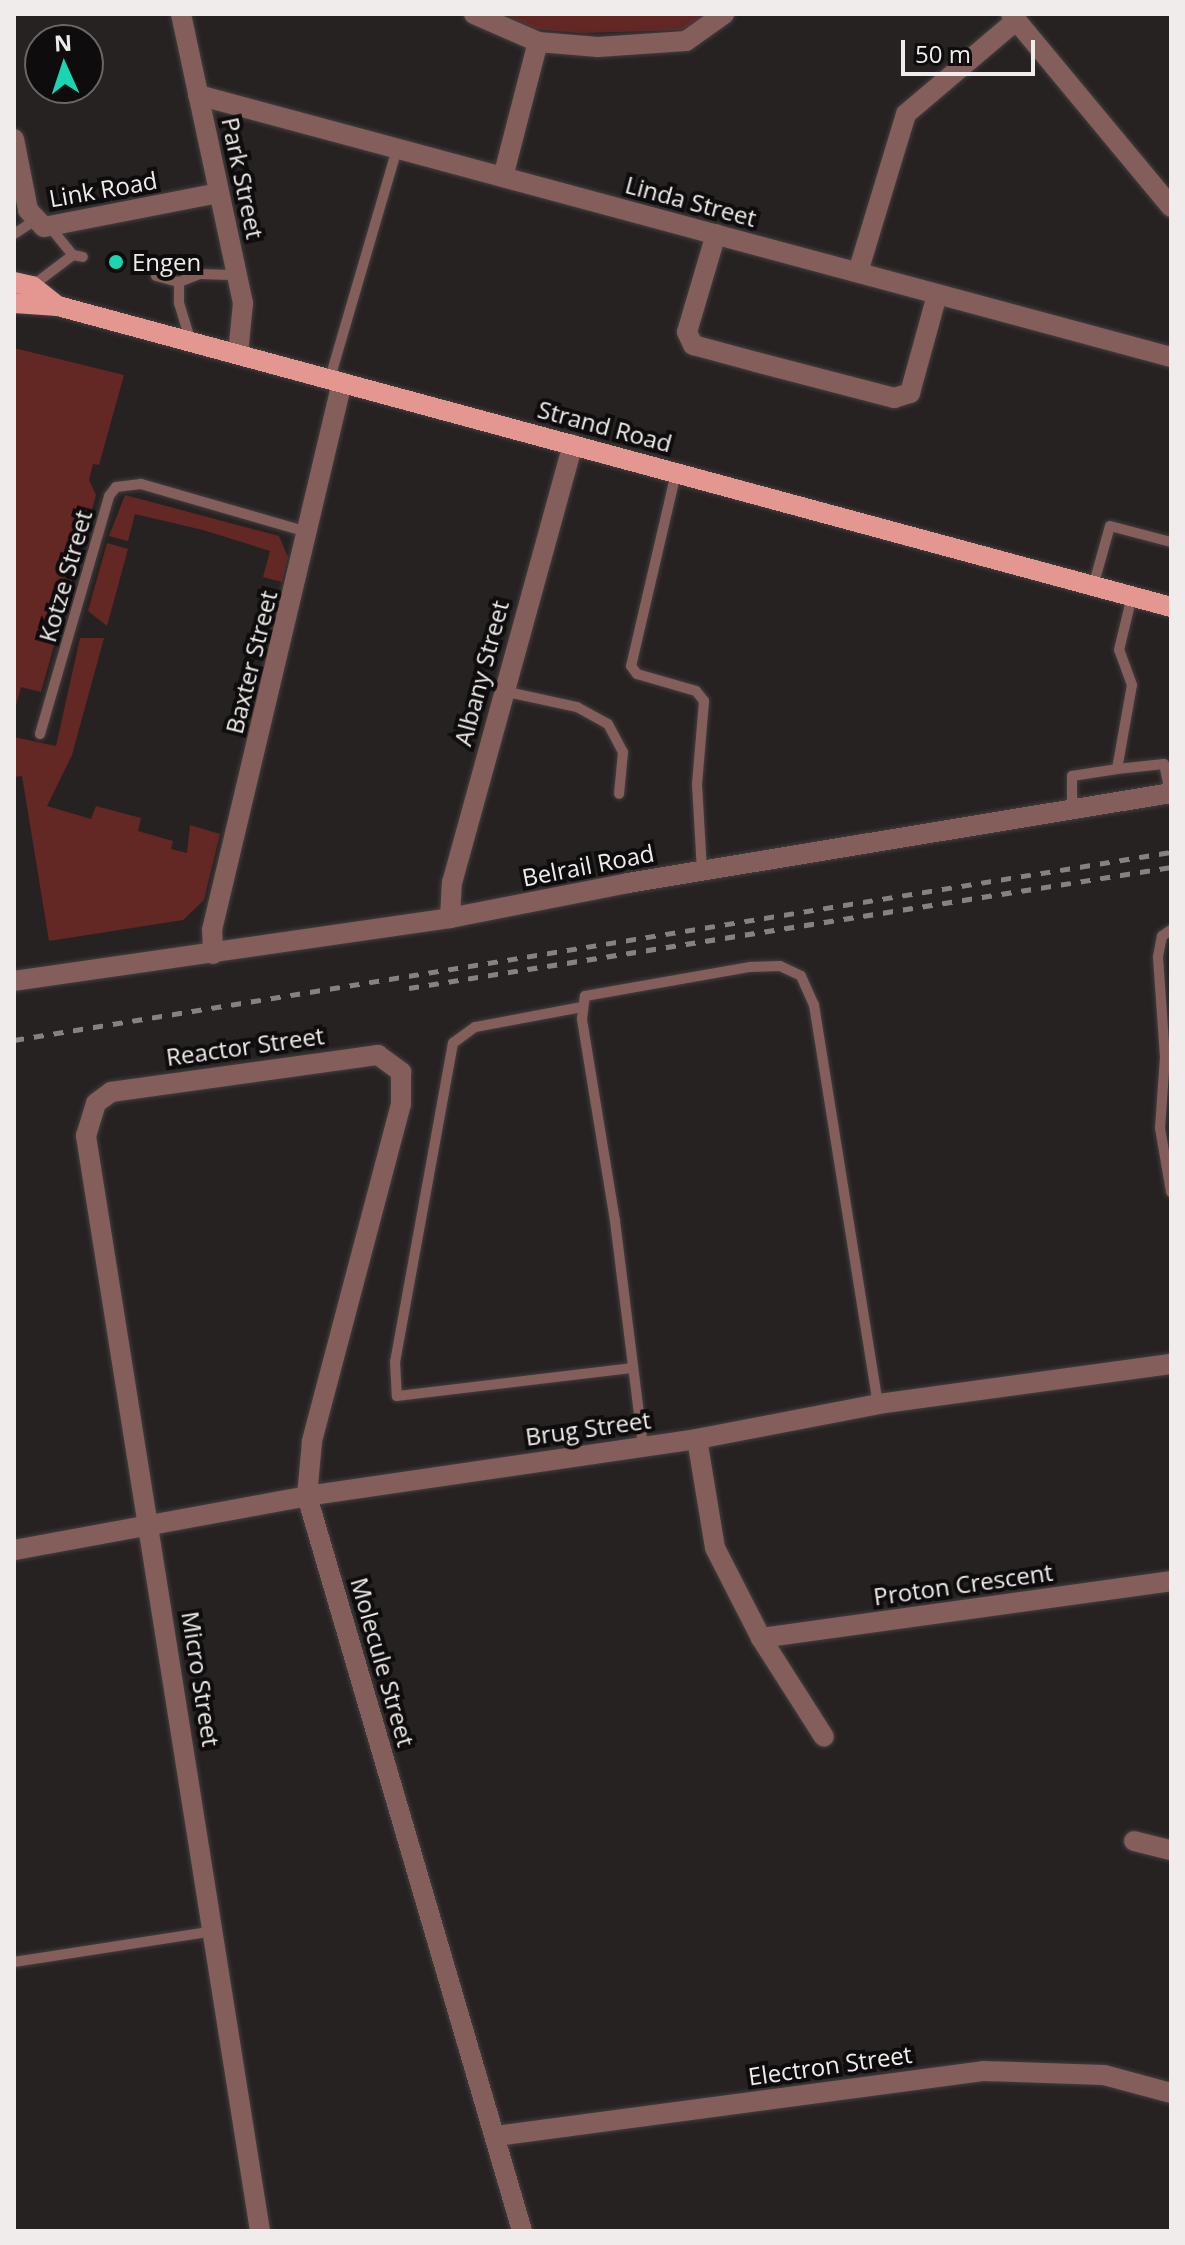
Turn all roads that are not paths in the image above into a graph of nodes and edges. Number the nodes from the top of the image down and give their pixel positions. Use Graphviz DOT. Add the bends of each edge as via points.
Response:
graph roads {
  1 [pos="181,14"];
  2 [pos="474,14"];
  3 [pos="724,14"];
  4 [pos="1014,17"];
  5 [pos="538,42"];
  6 [pos="198,95"];
  7 [pos="14,139"];
  8 [pos="397,149"];
  9 [pos="503,177"];
  10 [pos="219,193"];
  11 [pos="1171,207"];
  12 [pos="42,224"];
  13 [pos="14,234"];
  14 [pos="716,234"];
  15 [pos="858,272"];
  16 [pos="237,275"];
  17 [pos="156,276"];
  18 [pos="179,282"];
  19 [pos="23,284"];
  20 [pos="937,295"];
  21 [pos="14,303"];
  22 [pos="58,306"];
  23 [pos="190,340"];
  24 [pos="238,354"];
  25 [pos="1171,357"];
  26 [pos="336,380"];
  27 [pos="573,444"];
  28 [pos="676,472"];
  29 [pos="310,532"];
  30 [pos="1171,542"];
  31 [pos="1094,583"];
  32 [pos="1136,594"];
  33 [pos="1171,598"];
  34 [pos="1171,607"];
  35 [pos="503,691"];
  36 [pos="40,734"];
  37 [pos="1117,769"];
  38 [pos="1170,793"];
  39 [pos="619,794"];
  40 [pos="1072,810"];
  41 [pos="702,871"];
  42 [pos="450,918"];
  43 [pos="1171,930"];
  44 [pos="213,954"];
  45 [pos="14,981"];
  46 [pos="582,1007"];
  47 [pos="401,1104"];
  48 [pos="86,1136"];
  49 [pos="1171,1192"];
  50 [pos="1171,1364"];
  51 [pos="632,1368"];
  52 [pos="878,1404"];
  53 [pos="697,1439"];
  54 [pos="643,1446"];
  55 [pos="307,1496"];
  56 [pos="151,1529"];
  57 [pos="14,1550"];
  58 [pos="1171,1581"];
  59 [pos="761,1638"];
  60 [pos="824,1737"];
  61 [pos="1134,1841"];
  62 [pos="1171,1850"];
  63 [pos="214,1931"];
  64 [pos="14,1962"];
  65 [pos="1171,2093"];
  66 [pos="496,2136"];
  67 [pos="260,2231"];
  68 [pos="522,2231"];
  1 -- 6 [label="street, Park Street"];
  2 -- 5 [label="street"];
  3 -- 5 [label="street" via="696,36 675,44"];
  4 -- 11 [label="street"];
  4 -- 15 [label="street" via="906,114"];
  5 -- 9 [label="street"];
  6 -- 8 [label="street, Linda Street"];
  6 -- 10 [label="street, Park Street"];
  7 -- 12 [label="street, Link Road"];
  8 -- 9 [label="street, Linda Street"];
  8 -- 26 [label="lane"];
  9 -- 14 [label="street, Linda Street"];
  10 -- 12 [label="street, Link Road"];
  10 -- 16 [label="street, Park Street"];
  12 -- 13 [label="lane"];
  12 -- 19 [label="lane" via="78,256"];
  14 -- 15 [label="street, Linda Street"];
  14 -- 20 [label="street" via="687,332 693,345 894,398 910,393"];
  15 -- 20 [label="street, Linda Street"];
  16 -- 18 [label="lane" via="200,274"];
  16 -- 24 [label="street, Park Street" via="245,316"];
  17 -- 18 [label="lane"];
  18 -- 23 [label="lane"];
  19 -- 22 [label="main road, Strand Road"];
  20 -- 25 [label="street, Linda Street"];
  21 -- 22 [label="main road, Strand Road"];
  22 -- 23 [label="main road, Strand Road"];
  23 -- 24 [label="main road, Strand Road"];
  24 -- 26 [label="main road, Strand Road"];
  26 -- 27 [label="main road, Strand Road"];
  26 -- 29 [label="street, Baxter Street"];
  27 -- 28 [label="main road, Strand Road"];
  27 -- 35 [label="street, Albany Street"];
  28 -- 31 [label="main road, Strand Road"];
  28 -- 41 [label="lane" via="631,666 637,674 696,691 704,701 697,784"];
  29 -- 36 [label="lane, Kotze Street" via="141,484 116,487 109,496"];
  29 -- 44 [label="street, Baxter Street" via="212,930"];
  30 -- 31 [label="lane" via="1110,526"];
  31 -- 32 [label="main road, Strand Road"];
  32 -- 33 [label="main road, Strand Road"];
  32 -- 34 [label="main road, Strand Road"];
  32 -- 37 [label="lane" via="1119,650 1132,685"];
  35 -- 39 [label="lane" via="577,707 608,724 623,752"];
  35 -- 42 [label="street, Albany Street" via="452,883"];
  37 -- 38 [label="lane" via="1164,764"];
  37 -- 40 [label="lane" via="1072,776"];
  38 -- 40 [label="street, Belrail Road"];
  40 -- 41 [label="street, Belrail Road"];
  41 -- 42 [label="street, Belrail Road"];
  42 -- 44 [label="street, Belrail Road"];
  43 -- 49 [label="lane" via="1162,936 1158,957 1165,1057 1160,1128"];
  44 -- 45 [label="street, Belrail Road"];
  46 -- 51 [label="lane"];
  46 -- 51 [label="lane" via="475,1027 453,1043 395,1361 397,1396"];
  46 -- 52 [label="lane" via="585,996 750,967 780,966 801,976 814,1005"];
  47 -- 48 [label="street, Reactor Street" via="403,1079 397,1067 386,1057 364,1055 111,1092 96,1103"];
  47 -- 55 [label="street, Molecule Street" via="312,1442"];
  48 -- 56 [label="street, Micro Street"];
  50 -- 52 [label="street, Brug Street"];
  51 -- 54 [label="lane"];
  52 -- 53 [label="street, Brug Street"];
  53 -- 54 [label="street, Brug Street"];
  53 -- 59 [label="street" via="715,1548"];
  54 -- 55 [label="street, Brug Street"];
  55 -- 56 [label="street, Brug Street"];
  55 -- 66 [label="street, Molecule Street"];
  56 -- 57 [label="street, Brug Street"];
  56 -- 63 [label="street, Micro Street"];
  58 -- 59 [label="street, Proton Crescent"];
  59 -- 60 [label="street"];
  61 -- 62 [label="street"];
  63 -- 64 [label="lane"];
  63 -- 67 [label="street, Micro Street"];
  65 -- 66 [label="street, Electron Street" via="1104,2075 983,2071"];
  66 -- 68 [label="street, Molecule Street"];
}
